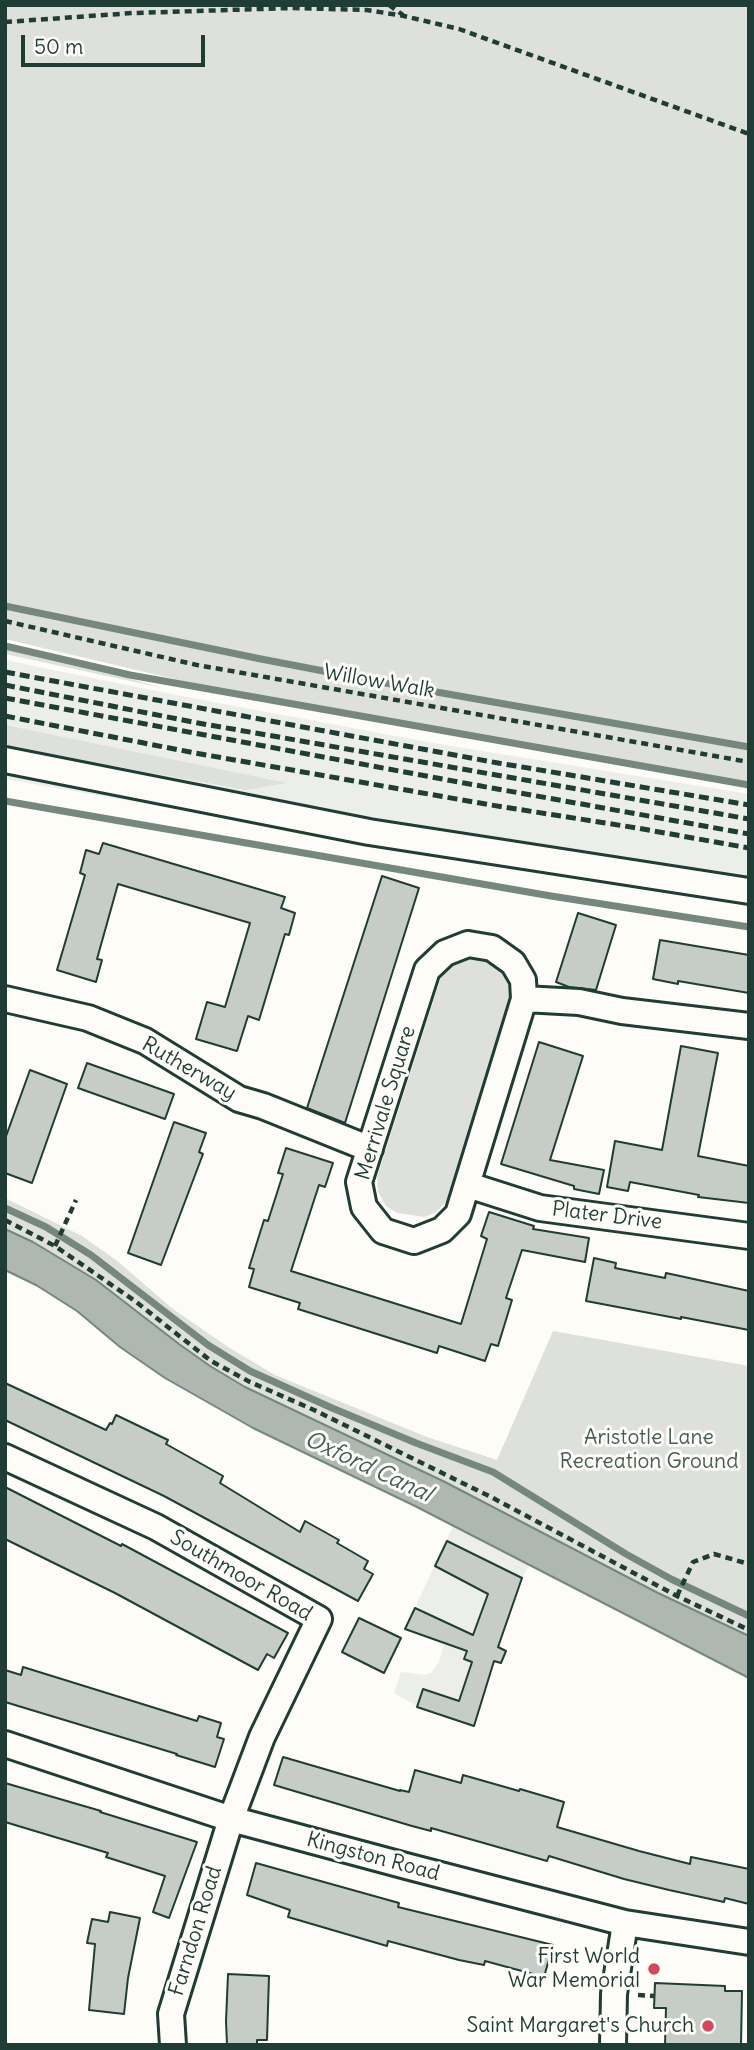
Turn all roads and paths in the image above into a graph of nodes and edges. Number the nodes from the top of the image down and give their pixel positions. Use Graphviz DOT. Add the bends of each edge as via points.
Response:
graph roads {
  1 [pos="389,5"];
  2 [pos="404,16"];
  3 [pos="5,22"];
  4 [pos="749,134"];
  5 [pos="5,621"];
  6 [pos="5,760"];
  7 [pos="749,762"];
  8 [pos="749,891"];
  9 [pos="5,999"];
  10 [pos="524,999"];
  11 [pos="749,1026"];
  12 [pos="370,1149"];
  13 [pos="467,1185"];
  14 [pos="76,1200"];
  15 [pos="5,1220"];
  16 [pos="749,1236"];
  17 [pos="55,1246"];
  18 [pos="5,1457"];
  19 [pos="749,1564"];
  20 [pos="677,1596"];
  21 [pos="749,1630"];
  22 [pos="5,1744"];
  23 [pos="231,1819"];
  24 [pos="625,1923"];
  25 [pos="749,1942"];
  26 [pos="173,2045"];
  27 [pos="613,2045"];
  1 -- 2 [label="path"];
  2 -- 3 [label="path" via="292,8"];
  2 -- 4 [label="path" via="458,29"];
  5 -- 7 [label="path, Willow Walk" via="197,665"];
  6 -- 8 [label="street" via="369,832"];
  9 -- 12 [label="street, Rutherway" via="88,1018 145,1041 239,1099"];
  10 -- 11 [label="street"];
  10 -- 12 [label="street, Merrivale Square" via="523,980 513,963 492,948 468,944 445,953 427,970"];
  10 -- 13 [label="street, Merrivale Square"];
  12 -- 13 [label="street, Merrivale Square" via="359,1182 364,1207 383,1231 414,1241 442,1230 458,1214"];
  13 -- 16 [label="street, Plater Drive" via="540,1208"];
  14 -- 17 [label="path"];
  15 -- 17 [label="path"];
  17 -- 20 [label="path" via="211,1361 491,1497"];
  18 -- 23 [label="street, Southmoor Road" via="156,1527 319,1619 262,1737"];
  19 -- 20 [label="path" via="714,1554 692,1562"];
  20 -- 21 [label="path"];
  22 -- 23 [label="street, Kingston Road"];
  23 -- 24 [label="street, Kingston Road"];
  23 -- 26 [label="street, Farndon Road" via="171,2014"];
  24 -- 25 [label="street, Kingston Road"];
  24 -- 27 [label="street" via="614,1994"];
}
